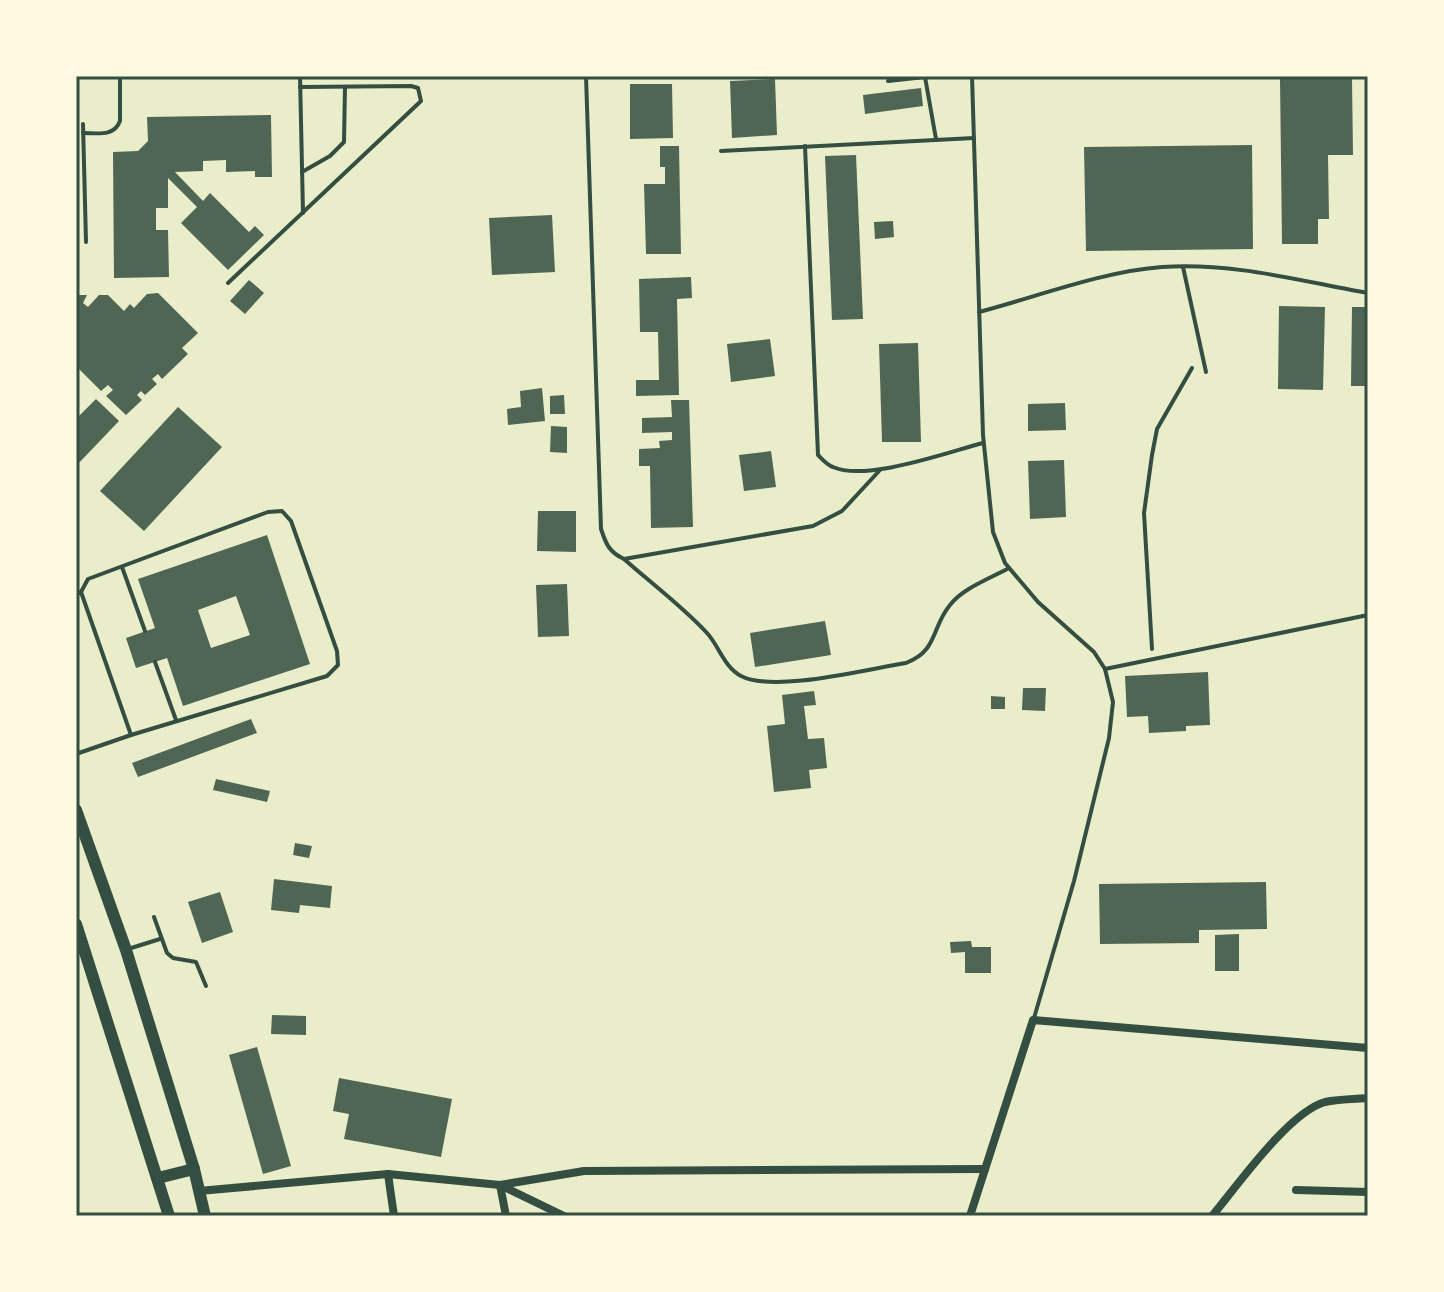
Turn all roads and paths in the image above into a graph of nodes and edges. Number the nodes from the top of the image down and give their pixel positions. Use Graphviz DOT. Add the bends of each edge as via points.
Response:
graph roads {
  1 [pos="120,76"];
  2 [pos="300,76"];
  3 [pos="586,76"];
  4 [pos="972,76"];
  5 [pos="888,81"];
  6 [pos="300,87"];
  7 [pos="345,87"];
  8 [pos="83,124"];
  9 [pos="83,133"];
  10 [pos="974,138"];
  11 [pos="936,140"];
  12 [pos="805,146"];
  13 [pos="721,151"];
  14 [pos="302,172"];
  15 [pos="303,213"];
  16 [pos="86,242"];
  17 [pos="1183,267"];
  18 [pos="228,283"];
  19 [pos="1368,293"];
  20 [pos="979,312"];
  21 [pos="1201,352"];
  22 [pos="1206,372"];
  23 [pos="983,443"];
  24 [pos="880,470"];
  25 [pos="624,559"];
  26 [pos="122,567"];
  27 [pos="1009,568"];
  28 [pos="78,593"];
  29 [pos="1368,615"];
  30 [pos="145,631"];
  31 [pos="1152,660"];
  32 [pos="155,662"];
  33 [pos="1105,669"];
  34 [pos="176,721"];
  35 [pos="131,735"];
  36 [pos="76,754"];
  37 [pos="76,810"];
  38 [pos="154,917"];
  39 [pos="76,924"];
  40 [pos="160,939"];
  41 [pos="126,950"];
  42 [pos="206,986"];
  43 [pos="1033,1020"];
  44 [pos="1368,1048"];
  45 [pos="1368,1098"];
  46 [pos="194,1169"];
  47 [pos="985,1169"];
  48 [pos="388,1174"];
  49 [pos="158,1178"];
  50 [pos="500,1185"];
  51 [pos="1296,1190"];
  52 [pos="199,1191"];
  53 [pos="1368,1192"];
  54 [pos="169,1216"];
  55 [pos="205,1216"];
  56 [pos="394,1216"];
  57 [pos="506,1216"];
  58 [pos="564,1216"];
  59 [pos="970,1216"];
  60 [pos="1212,1216"];
  1 -- 9 [label="lane" via="117,128"];
  2 -- 6 [label="lane"];
  3 -- 25 [label="lane" via="601,529 606,545"];
  4 -- 10 [label="lane"];
  5 -- 11 [label="lane" via="921,76 928,80"];
  6 -- 7 [label="lane"];
  6 -- 14 [label="lane"];
  7 -- 14 [label="lane" via="344,142"];
  7 -- 15 [label="lane" via="411,86 422,94 421,101"];
  8 -- 9 [label="lane"];
  9 -- 16 [label="lane"];
  10 -- 11 [label="lane"];
  10 -- 20 [label="lane"];
  11 -- 12 [label="lane"];
  12 -- 13 [label="lane"];
  12 -- 24 [label="lane" via="818,455 833,467"];
  14 -- 15 [label="lane"];
  15 -- 18 [label="lane"];
  17 -- 19 [label="lane" via="1227,269"];
  17 -- 20 [label="lane" via="1133,270"];
  17 -- 21 [label="lane"];
  20 -- 23 [label="lane"];
  21 -- 22 [label="lane"];
  21 -- 31 [label="path" via="1157,429 1152,455 1144,513"];
  23 -- 24 [label="lane"];
  23 -- 27 [label="lane" via="993,532"];
  24 -- 25 [label="lane" via="842,511 813,526"];
  25 -- 27 [label="lane" via="707,633 731,669 754,680 780,683 919,658 951,603"];
  26 -- 28 [label="lane" via="88,579"];
  26 -- 30 [label="lane"];
  26 -- 34 [label="lane" via="282,511 291,521 337,651 338,665 327,676"];
  27 -- 33 [label="lane"];
  28 -- 35 [label="lane"];
  29 -- 31 [label="lane"];
  31 -- 33 [label="lane"];
  32 -- 34 [label="lane"];
  33 -- 43 [label="lane" via="1113,702 1109,738"];
  34 -- 35 [label="lane"];
  35 -- 36 [label="lane"];
  37 -- 41 [label="main road"];
  38 -- 40 [label="lane"];
  39 -- 49 [label="main road"];
  40 -- 41 [label="lane"];
  40 -- 42 [label="lane" via="173,958 196,962"];
  41 -- 46 [label="main road"];
  43 -- 44 [label="street"];
  43 -- 47 [label="street"];
  45 -- 60 [label="street" via="1324,1102 1306,1111"];
  46 -- 49 [label="main road"];
  46 -- 52 [label="main road"];
  47 -- 50 [label="street" via="584,1171"];
  47 -- 59 [label="street"];
  48 -- 50 [label="street"];
  48 -- 52 [label="street"];
  48 -- 56 [label="street"];
  49 -- 54 [label="main road"];
  50 -- 57 [label="street"];
  50 -- 58 [label="street"];
  51 -- 53 [label="street"];
  52 -- 55 [label="main road"];
}
